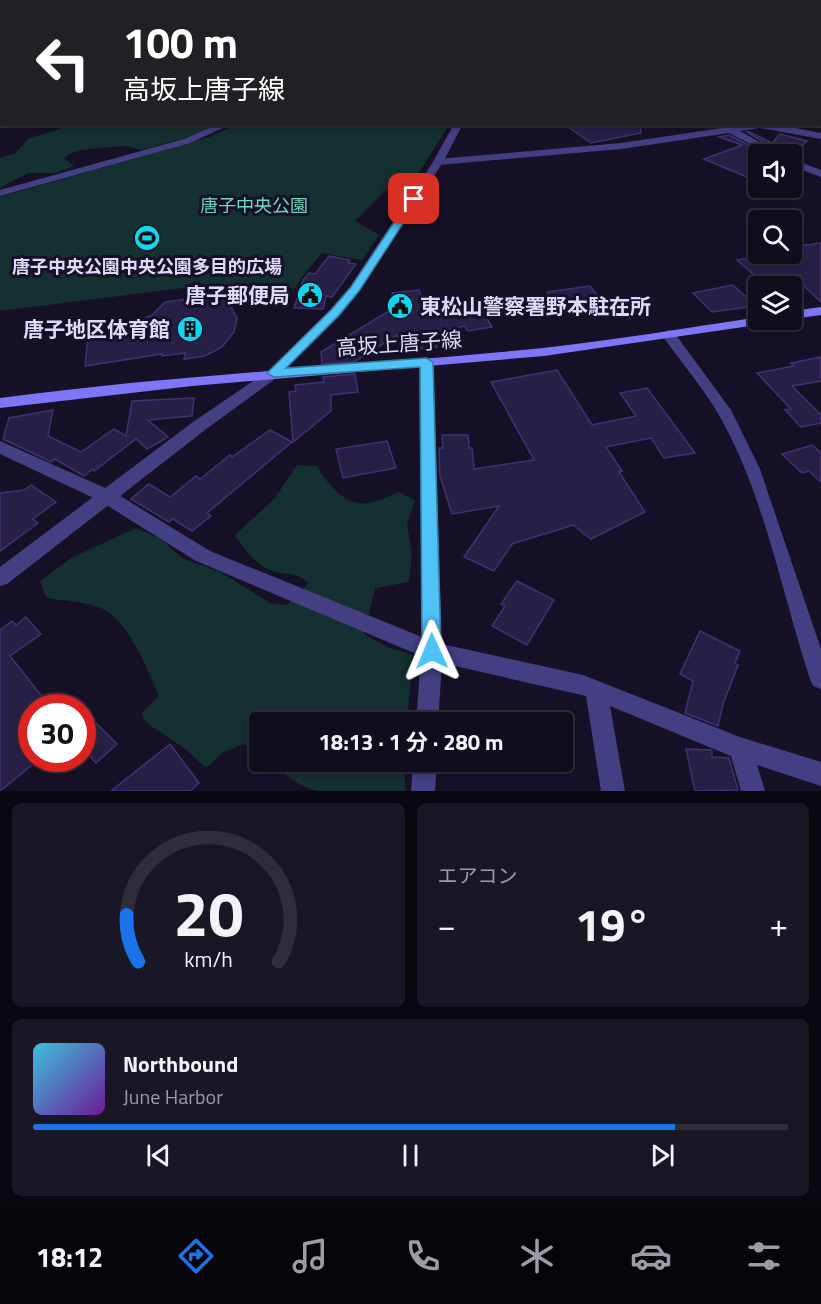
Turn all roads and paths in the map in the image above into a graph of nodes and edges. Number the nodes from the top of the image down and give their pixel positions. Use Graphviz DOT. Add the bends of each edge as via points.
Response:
graph roads {
  1 [pos="223,126"];
  2 [pos="458,126"];
  3 [pos="756,126"];
  4 [pos="767,126"];
  5 [pos="731,130"];
  6 [pos="821,136"];
  7 [pos="757,144"];
  8 [pos="438,162"];
  9 [pos="802,166"];
  10 [pos="821,174"];
  11 [pos="0,193"];
  12 [pos="821,311"];
  13 [pos="802,314"];
  14 [pos="748,322"];
  15 [pos="668,334"];
  16 [pos="426,362"];
  17 [pos="274,373"];
  18 [pos="0,403"];
  19 [pos="0,447"];
  20 [pos="106,496"];
  21 [pos="0,578"];
  22 [pos="432,651"];
  23 [pos="821,679"];
  24 [pos="596,691"];
  25 [pos="428,712"];
  26 [pos="740,748"];
  27 [pos="424,772"];
  28 [pos="821,774"];
  29 [pos="423,791"];
  30 [pos="613,791"];
  31 [pos="753,791"];
  1 -- 11 [label="street" via="187,141"];
  2 -- 8 [label="street"];
  3 -- 5 [label="street"];
  4 -- 6 [label="street"];
  5 -- 7 [label="street"];
  5 -- 8 [label="street" via="590,150"];
  8 -- 17 [label="street" via="355,289"];
  9 -- 10 [label="street"];
  12 -- 13 [label="main road"];
  14 -- 15 [label="main road, 高坂上唐子線"];
  15 -- 16 [label="main road, 高坂上唐子線" via="515,355"];
  15 -- 23 [label="street" via="739,438"];
  16 -- 17 [label="main road, 高坂上唐子線"];
  16 -- 22 [label="street"];
  17 -- 18 [label="main road, 高坂上唐子線"];
  17 -- 20 [label="street"];
  19 -- 20 [label="street"];
  20 -- 21 [label="street"];
  20 -- 22 [label="street" via="203,556"];
  22 -- 24 [label="street"];
  22 -- 25 [label="street"];
  24 -- 26 [label="street"];
  24 -- 30 [label="street"];
  26 -- 28 [label="street"];
  26 -- 31 [label="street"];
  27 -- 29 [label="street"];
}
